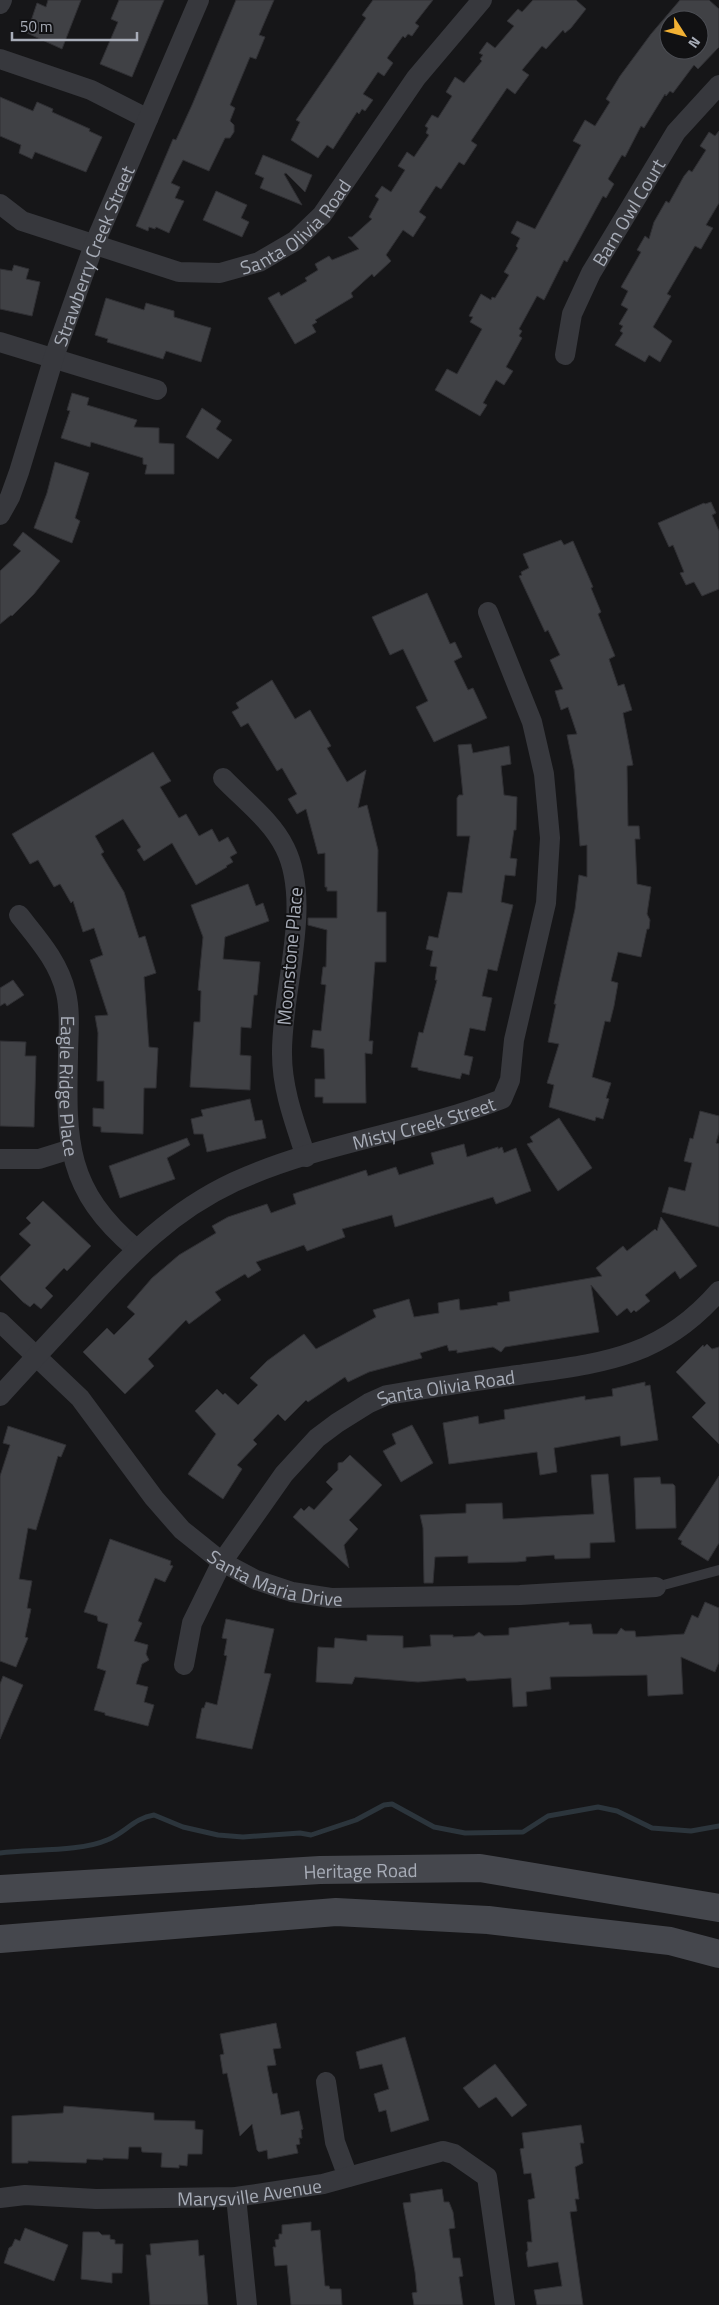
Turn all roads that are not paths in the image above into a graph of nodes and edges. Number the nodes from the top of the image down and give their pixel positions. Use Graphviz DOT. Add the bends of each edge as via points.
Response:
graph roads {
  1 [pos="2,0"];
  2 [pos="199,0"];
  3 [pos="482,0"];
  4 [pos="0,4"];
  5 [pos="0,59"];
  6 [pos="719,84"];
  7 [pos="148,119"];
  8 [pos="0,204"];
  9 [pos="22,221"];
  10 [pos="0,223"];
  11 [pos="94,245"];
  12 [pos="0,342"];
  13 [pos="565,355"];
  14 [pos="54,357"];
  15 [pos="156,390"];
  16 [pos="0,515"];
  17 [pos="488,612"];
  18 [pos="223,778"];
  19 [pos="19,915"];
  20 [pos="70,1149"];
  21 [pos="306,1157"];
  22 [pos="0,1159"];
  23 [pos="136,1249"];
  24 [pos="716,1300"];
  25 [pos="0,1322"];
  26 [pos="36,1357"];
  27 [pos="0,1396"];
  28 [pos="222,1562"];
  29 [pos="719,1570"];
  30 [pos="656,1587"];
  31 [pos="184,1665"];
  32 [pos="0,1889"];
  33 [pos="719,1908"];
  34 [pos="0,1939"];
  35 [pos="719,1954"];
  36 [pos="326,2082"];
  37 [pos="348,2177"];
  38 [pos="236,2197"];
  39 [pos="0,2198"];
  40 [pos="247,2305"];
  41 [pos="505,2305"];
  1 -- 4 [label="street"];
  2 -- 7 [label="street, Strawberry Creek Street"];
  3 -- 11 [label="street, Santa Olivia Road" via="420,73 322,215 295,241 278,252 220,273 179,272"];
  5 -- 7 [label="street" via="91,90"];
  6 -- 13 [label="street, Barn Owl Court" via="676,132 591,272 572,314"];
  7 -- 11 [label="street, Strawberry Creek Street"];
  8 -- 9 [label="street, Santa Olivia Road"];
  9 -- 10 [label="street, Santa Olivia Road"];
  9 -- 11 [label="street, Santa Olivia Road"];
  11 -- 14 [label="street, Strawberry Creek Street"];
  12 -- 14 [label="street"];
  14 -- 15 [label="street"];
  14 -- 16 [label="street, Strawberry Creek Street" via="19,472"];
  17 -- 21 [label="street, Misty Creek Street" via="534,730 544,774 550,838 546,903 514,1040 510,1080 502,1100"];
  18 -- 21 [label="street, Moonstone Place" via="272,828 286,849 295,876 297,907 282,1055 286,1094"];
  19 -- 20 [label="street, Eagle Ridge Place" via="51,956 66,993"];
  20 -- 22 [label="street" via="39,1159"];
  20 -- 23 [label="street, Eagle Ridge Place" via="90,1198 110,1225"];
  21 -- 23 [label="street, Misty Creek Street" via="258,1172 210,1194 163,1225"];
  23 -- 26 [label="street, Misty Creek Street"];
  24 -- 28 [label="street, Santa Olivia Road" via="670,1335 614,1360 403,1392 369,1403 337,1423 300,1456"];
  25 -- 26 [label="street, Santa Maria Drive"];
  26 -- 27 [label="street, Misty Creek Street"];
  26 -- 28 [label="street, Santa Maria Drive" via="80,1398 182,1530"];
  28 -- 30 [label="street, Santa Maria Drive" via="273,1587 332,1598 520,1595"];
  28 -- 31 [label="street, Santa Olivia Road" via="192,1623"];
  29 -- 30 [label="lane"];
  32 -- 33 [label="main road, Heritage Road" via="320,1870 480,1868"];
  34 -- 35 [label="main road" via="336,1912 488,1920 670,1941"];
  36 -- 37 [label="street" via="336,2142"];
  37 -- 38 [label="street, Marysville Avenue"];
  37 -- 41 [label="street, Marysville Avenue" via="443,2151 454,2154 487,2177"];
  38 -- 39 [label="street, Marysville Avenue" via="96,2199 25,2195"];
  38 -- 40 [label="street"];
}
